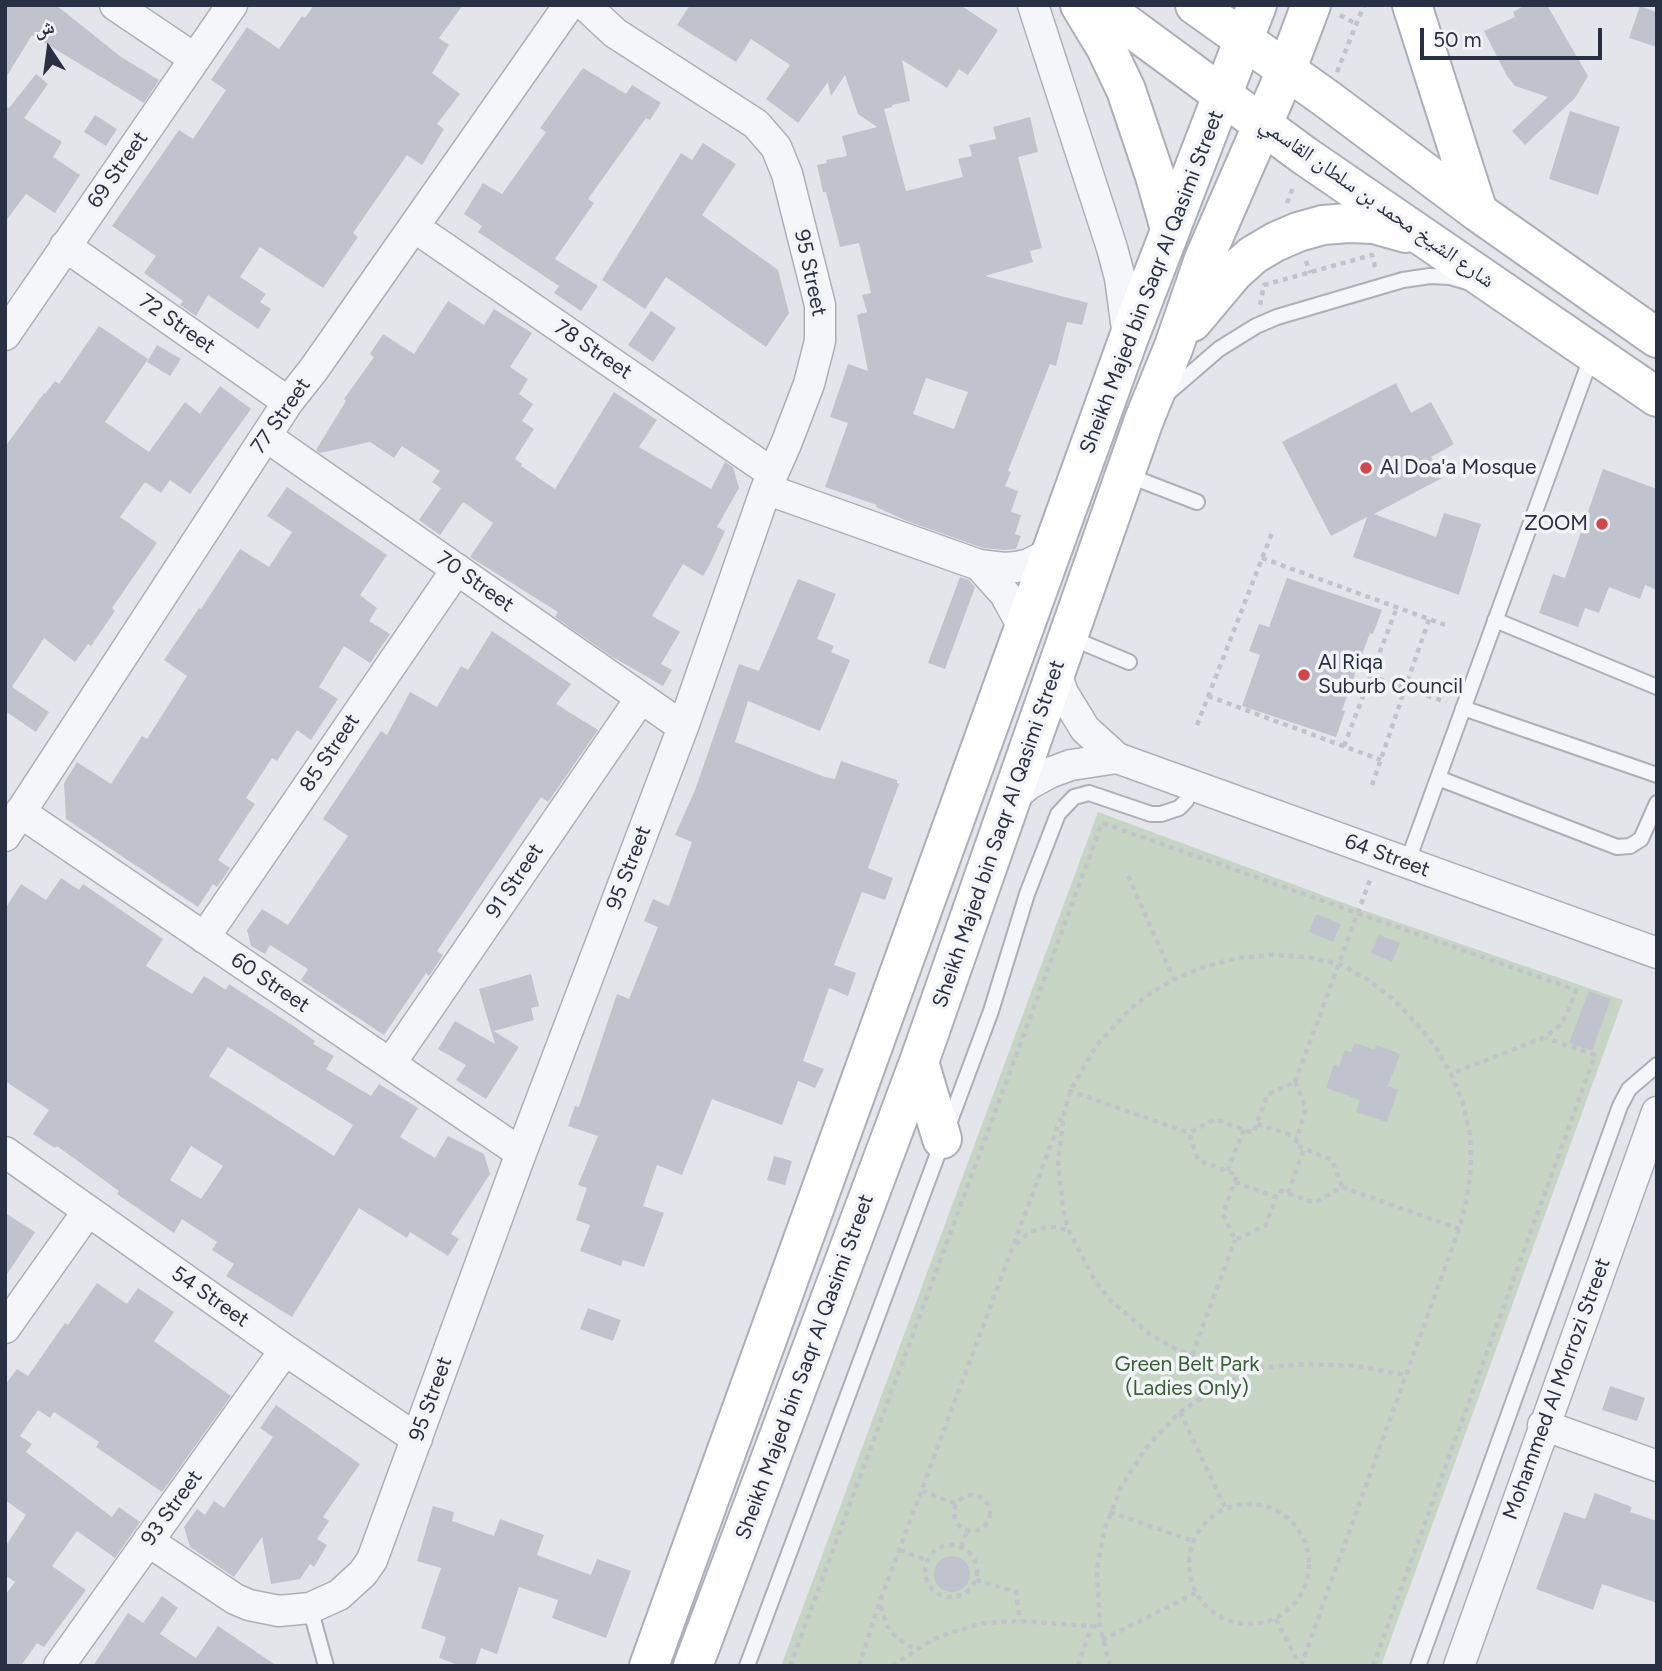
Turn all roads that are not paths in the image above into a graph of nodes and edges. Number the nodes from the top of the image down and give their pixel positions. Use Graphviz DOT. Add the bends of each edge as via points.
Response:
graph roads {
  1 [pos="115,5"];
  2 [pos="232,5"];
  3 [pos="569,5"];
  4 [pos="585,5"];
  5 [pos="1033,5"];
  6 [pos="1080,5"];
  7 [pos="1100,5"];
  8 [pos="1195,5"];
  9 [pos="1256,5"];
  10 [pos="1311,5"];
  11 [pos="1412,5"];
  12 [pos="1244,41"];
  13 [pos="195,59"];
  14 [pos="1286,71"];
  15 [pos="1223,95"];
  16 [pos="1263,125"];
  17 [pos="1478,212"];
  18 [pos="414,227"];
  19 [pos="1170,229"];
  20 [pos="1425,238"];
  21 [pos="65,246"];
  22 [pos="1507,294"];
  23 [pos="5,335"];
  24 [pos="1657,338"];
  25 [pos="1128,340"];
  26 [pos="1174,346"];
  27 [pos="1593,353"];
  28 [pos="1657,397"];
  29 [pos="288,402"];
  30 [pos="1144,420"];
  31 [pos="267,437"];
  32 [pos="1125,474"];
  33 [pos="769,481"];
  34 [pos="1198,502"];
  35 [pos="1051,553"];
  36 [pos="979,565"];
  37 [pos="457,569"];
  38 [pos="1495,620"];
  39 [pos="1024,629"];
  40 [pos="1068,637"];
  41 [pos="1129,662"];
  42 [pos="1056,673"];
  43 [pos="1657,687"];
  44 [pos="641,698"];
  45 [pos="1463,708"];
  46 [pos="683,727"];
  47 [pos="1117,758"];
  48 [pos="1657,775"];
  49 [pos="1438,778"];
  50 [pos="1192,786"];
  51 [pos="1011,799"];
  52 [pos="1657,803"];
  53 [pos="13,824"];
  54 [pos="1407,863"];
  55 [pos="204,937"];
  56 [pos="1657,953"];
  57 [pos="919,1062"];
  58 [pos="390,1065"];
  59 [pos="1657,1065"];
  60 [pos="1657,1112"];
  61 [pos="942,1139"];
  62 [pos="5,1152"];
  63 [pos="521,1153"];
  64 [pos="1649,1156"];
  65 [pos="88,1211"];
  66 [pos="5,1328"];
  67 [pos="285,1350"];
  68 [pos="1544,1425"];
  69 [pos="416,1439"];
  70 [pos="1657,1466"];
  71 [pos="148,1541"];
  72 [pos="687,1560"];
  73 [pos="310,1608"];
  74 [pos="698,1654"];
  75 [pos="59,1666"];
  76 [pos="326,1666"];
  77 [pos="649,1666"];
  78 [pos="747,1666"];
  79 [pos="1418,1666"];
  80 [pos="1459,1666"];
  1 -- 13 [label="street"];
  2 -- 13 [label="street, 69 Street"];
  3 -- 18 [label="street, 77 Street"];
  4 -- 33 [label="street, 95 Street" via="623,38 757,124 782,160 820,305 821,329 809,384"];
  5 -- 25 [label="street" via="1112,248"];
  6 -- 19 [label="main road" via="1126,90"];
  7 -- 15 [label="main road, شارع الشيخ محمد بن سلطان القاسمي"];
  8 -- 12 [label="main road"];
  9 -- 12 [label="main road, Sheikh Majed bin Saqr Al Qasimi Street"];
  10 -- 14 [label="main road, Sheikh Majed bin Saqr Al Qasimi Street"];
  11 -- 17 [label="main road"];
  12 -- 14 [label="main road"];
  12 -- 15 [label="main road, Sheikh Majed bin Saqr Al Qasimi Street"];
  13 -- 21 [label="street, 69 Street"];
  14 -- 16 [label="main road, Sheikh Majed bin Saqr Al Qasimi Street"];
  14 -- 17 [label="main road"];
  15 -- 16 [label="main road, شارع الشيخ محمد بن سلطان القاسمي"];
  15 -- 19 [label="main road, Sheikh Majed bin Saqr Al Qasimi Street"];
  16 -- 20 [label="main road, شارع الشيخ محمد بن سلطان القاسمي"];
  16 -- 26 [label="main road, Sheikh Majed bin Saqr Al Qasimi Street" via="1204,259"];
  17 -- 24 [label="main road"];
  18 -- 29 [label="street, 77 Street"];
  18 -- 33 [label="street, 78 Street"];
  19 -- 25 [label="main road, Sheikh Majed bin Saqr Al Qasimi Street"];
  20 -- 22 [label="main road, شارع الشيخ محمد بن سلطان القاسمي"];
  20 -- 26 [label="main road" via="1374,224 1323,225 1298,232 1253,255 1234,272"];
  21 -- 23 [label="street, 69 Street"];
  21 -- 29 [label="street, 72 Street"];
  22 -- 27 [label="main road, شارع الشيخ محمد بن سلطان القاسمي"];
  22 -- 30 [label="lane" via="1450,277 1430,276 1298,310 1256,326 1202,362"];
  25 -- 35 [label="main road, Sheikh Majed bin Saqr Al Qasimi Street"];
  26 -- 30 [label="main road, Sheikh Majed bin Saqr Al Qasimi Street"];
  27 -- 28 [label="main road, شارع الشيخ محمد بن سلطان القاسمي"];
  27 -- 38 [label="lane"];
  29 -- 31 [label="street, 77 Street"];
  30 -- 32 [label="main road, Sheikh Majed bin Saqr Al Qasimi Street"];
  31 -- 37 [label="street, 70 Street"];
  31 -- 53 [label="street, 77 Street"];
  32 -- 34 [label="lane"];
  32 -- 40 [label="main road, Sheikh Majed bin Saqr Al Qasimi Street"];
  33 -- 36 [label="street, 78 Street"];
  33 -- 46 [label="street, 95 Street"];
  35 -- 36 [label="street" via="1016,567"];
  35 -- 39 [label="main road, Sheikh Majed bin Saqr Al Qasimi Street"];
  36 -- 39 [label="street" via="1005,594"];
  37 -- 44 [label="street, 70 Street"];
  37 -- 55 [label="street, 85 Street"];
  38 -- 43 [label="lane"];
  38 -- 45 [label="lane"];
  39 -- 72 [label="main road, Sheikh Majed bin Saqr Al Qasimi Street"];
  40 -- 41 [label="lane"];
  40 -- 42 [label="main road, Sheikh Majed bin Saqr Al Qasimi Street"];
  42 -- 47 [label="street, 64 Street" via="1085,729"];
  42 -- 51 [label="main road, Sheikh Majed bin Saqr Al Qasimi Street"];
  44 -- 46 [label="street, 70 Street"];
  44 -- 58 [label="street, 91 Street"];
  45 -- 48 [label="lane"];
  45 -- 49 [label="lane"];
  46 -- 63 [label="street, 95 Street"];
  47 -- 50 [label="street, 64 Street"];
  47 -- 51 [label="street, 64 Street" via="1082,762 1049,773"];
  49 -- 52 [label="lane" via="1617,847 1641,839"];
  49 -- 54 [label="lane"];
  50 -- 54 [label="street, 64 Street"];
  50 -- 61 [label="lane" via="1179,808 1161,814 1089,793 1062,807"];
  51 -- 57 [label="main road, Sheikh Majed bin Saqr Al Qasimi Street"];
  53 -- 55 [label="street, 60 Street"];
  54 -- 56 [label="street, 64 Street"];
  55 -- 58 [label="street, 60 Street"];
  57 -- 61 [label="main road"];
  57 -- 74 [label="main road, Sheikh Majed bin Saqr Al Qasimi Street"];
  58 -- 63 [label="street, 60 Street"];
  59 -- 79 [label="lane" via="1636,1082 1620,1106"];
  60 -- 64 [label="street, Mohammed Al Morrozi Street"];
  61 -- 78 [label="lane"];
  62 -- 65 [label="street, 54 Street"];
  63 -- 69 [label="street, 95 Street"];
  64 -- 68 [label="street, Mohammed Al Morrozi Street"];
  65 -- 66 [label="street"];
  65 -- 67 [label="street, 54 Street"];
  67 -- 69 [label="street, 54 Street"];
  67 -- 71 [label="street, 93 Street"];
  68 -- 70 [label="street"];
  68 -- 80 [label="street, Mohammed Al Morrozi Street"];
  69 -- 73 [label="street, 95 Street" via="372,1560 346,1590"];
  71 -- 73 [label="street, 95 Street" via="249,1605 279,1611"];
  71 -- 75 [label="street, 93 Street"];
  72 -- 74 [label="main road" via="701,1555 711,1565 697,1614"];
  72 -- 77 [label="main road, Sheikh Majed bin Saqr Al Qasimi Street"];
  73 -- 76 [label="lane"];
}
